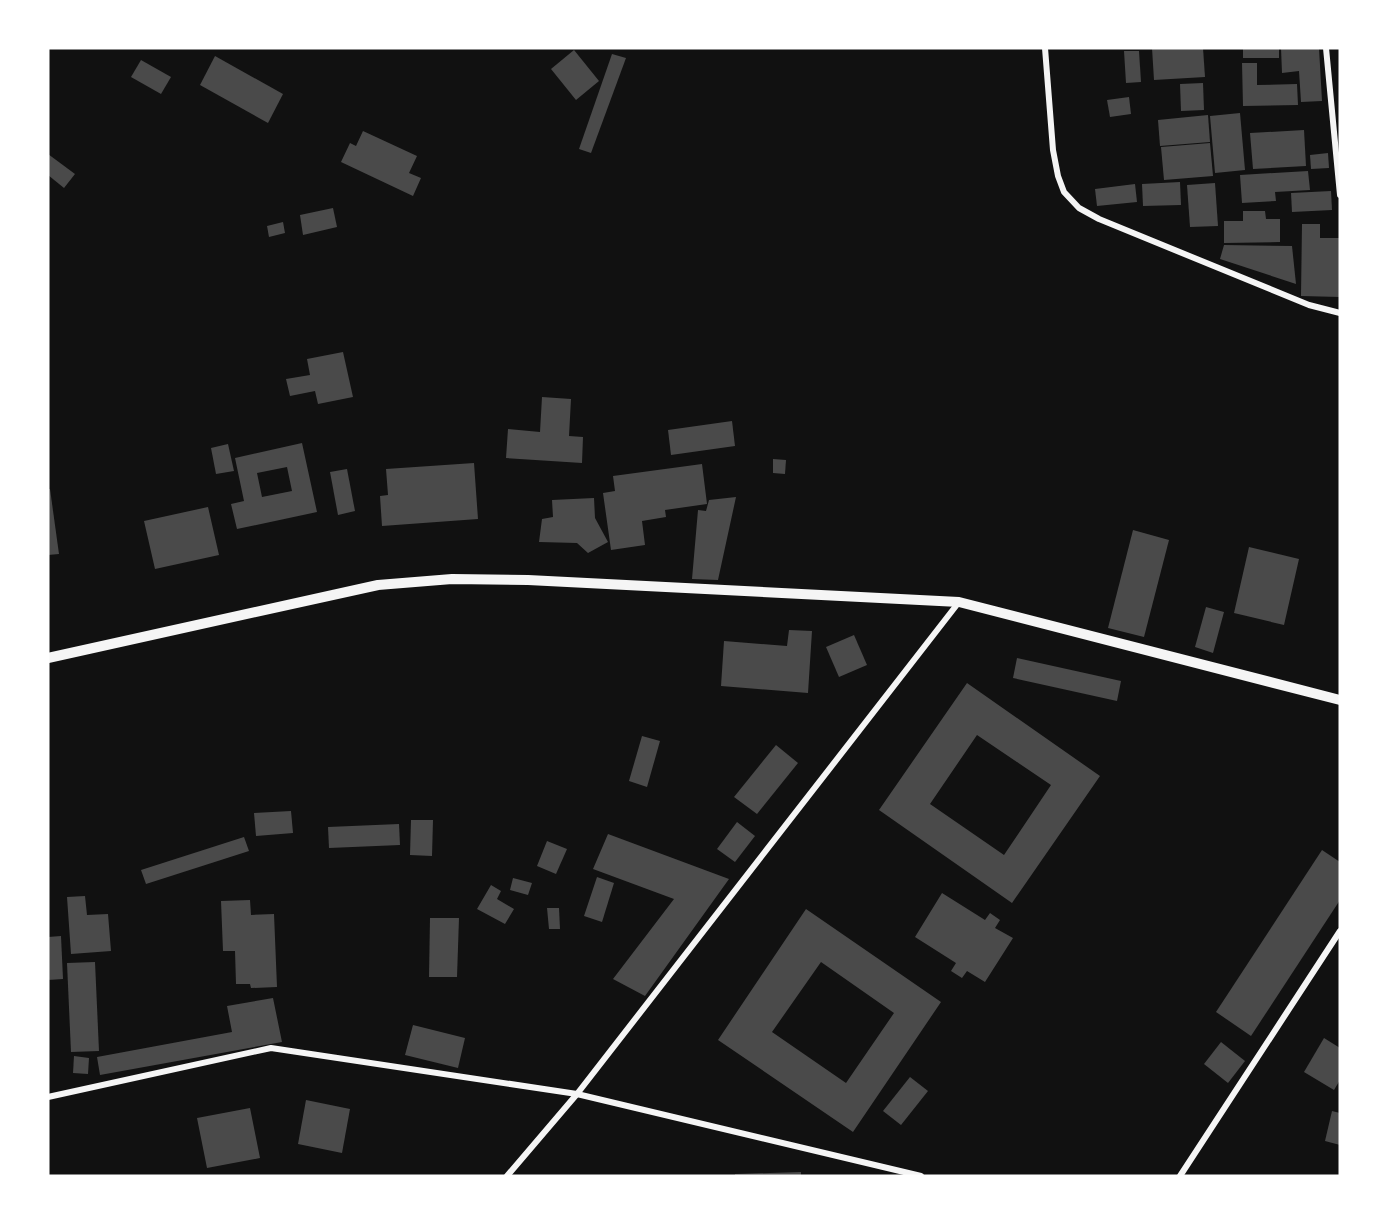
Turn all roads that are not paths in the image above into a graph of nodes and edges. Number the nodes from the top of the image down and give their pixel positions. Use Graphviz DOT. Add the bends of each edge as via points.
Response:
graph roads {
  1 [pos="1045,48"];
  2 [pos="1326,48"];
  3 [pos="1340,195"];
  4 [pos="1340,314"];
  5 [pos="959,602"];
  6 [pos="48,658"];
  7 [pos="1340,700"];
  8 [pos="1340,931"];
  9 [pos="577,1095"];
  10 [pos="48,1097"];
  11 [pos="507,1176"];
  12 [pos="921,1176"];
  13 [pos="1180,1176"];
  1 -- 4 [label="street" via="1058,176 1064,192 1079,208 1309,305"];
  2 -- 3 [label="street"];
  5 -- 6 [label="street" via="452,579 378,585"];
  5 -- 7 [label="street"];
  5 -- 9 [label="street"];
  8 -- 13 [label="street"];
  9 -- 10 [label="street" via="271,1048"];
  9 -- 11 [label="street"];
  9 -- 12 [label="street"];
}
